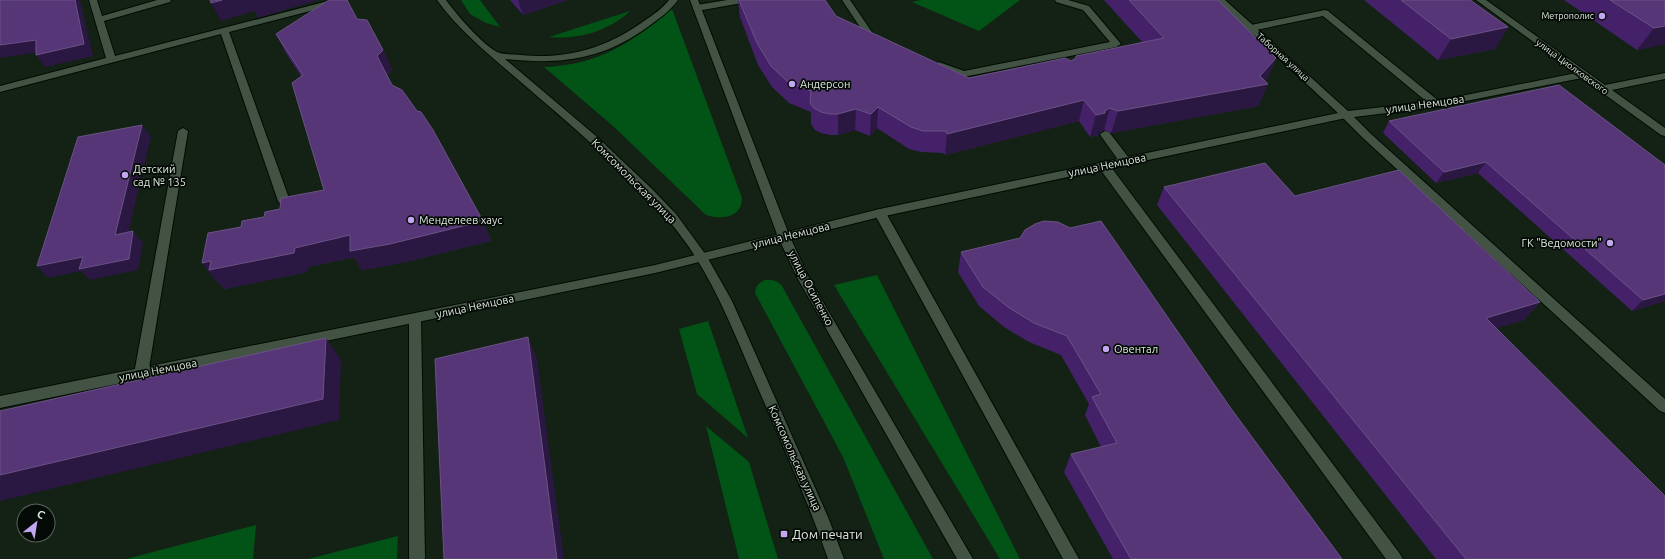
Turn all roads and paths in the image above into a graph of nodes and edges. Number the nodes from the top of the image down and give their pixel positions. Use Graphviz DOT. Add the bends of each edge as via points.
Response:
graph roads {
  1 [pos="93,0"];
  2 [pos="167,0"];
  3 [pos="342,0"];
  4 [pos="441,0"];
  5 [pos="674,0"];
  6 [pos="742,0"];
  7 [pos="846,0"];
  8 [pos="1059,0"];
  9 [pos="1220,0"];
  10 [pos="1480,0"];
  11 [pos="696,4"];
  12 [pos="100,19"];
  13 [pos="1251,28"];
  14 [pos="224,30"];
  15 [pos="887,45"];
  16 [pos="496,55"];
  17 [pos="1049,57"];
  18 [pos="111,59"];
  19 [pos="928,61"];
  20 [pos="1056,66"];
  21 [pos="1583,75"];
  22 [pos="1665,76"];
  23 [pos="0,89"];
  24 [pos="1603,89"];
  25 [pos="1436,104"];
  26 [pos="1346,115"];
  27 [pos="183,131"];
  28 [pos="1665,133"];
  29 [pos="1105,134"];
  30 [pos="1126,161"];
  31 [pos="1104,166"];
  32 [pos="284,201"];
  33 [pos="880,214"];
  34 [pos="784,238"];
  35 [pos="702,258"];
  36 [pos="415,319"];
  37 [pos="141,374"];
  38 [pos="0,402"];
  39 [pos="1665,407"];
  40 [pos="417,559"];
  41 [pos="836,559"];
  42 [pos="965,559"];
  43 [pos="1071,559"];
  44 [pos="1395,559"];
  1 -- 12 [label="street"];
  2 -- 12 [label="street"];
  3 -- 14 [label="street"];
  4 -- 16 [label="street, Комсомольская улица" via="466,29"];
  5 -- 16 [label="street" via="644,27 593,51 565,58 536,59"];
  6 -- 11 [label="street"];
  7 -- 15 [label="street" via="873,40"];
  8 -- 17 [label="street" via="1086,8 1116,44"];
  9 -- 13 [label="street, Таборная улица"];
  10 -- 21 [label="street, улица Циолковского"];
  11 -- 34 [label="street, улица Осипенко"];
  12 -- 18 [label="street"];
  13 -- 25 [label="street" via="1325,13"];
  13 -- 26 [label="street, Таборная улица"];
  14 -- 18 [label="street"];
  14 -- 32 [label="street"];
  16 -- 35 [label="street, Комсомольская улица" via="592,138 648,192 672,217"];
  17 -- 19 [label="street" via="963,74"];
  17 -- 20 [label="street"];
  18 -- 23 [label="street"];
  21 -- 24 [label="street, улица Циолковского"];
  21 -- 25 [label="street, улица Немцова"];
  22 -- 24 [label="street"];
  24 -- 28 [label="street, улица Циолковского"];
  25 -- 26 [label="street, улица Немцова"];
  26 -- 30 [label="street, улица Немцова"];
  26 -- 39 [label="street, Таборная улица"];
  27 -- 37 [label="street"];
  29 -- 30 [label="street"];
  30 -- 31 [label="street, улица Немцова"];
  31 -- 33 [label="street, улица Немцова"];
  31 -- 44 [label="street"];
  33 -- 34 [label="street, улица Немцова"];
  33 -- 43 [label="street"];
  34 -- 35 [label="street, улица Немцова"];
  34 -- 42 [label="street, улица Осипенко" via="804,279"];
  35 -- 36 [label="street, улица Немцова"];
  35 -- 41 [label="street, Комсомольская улица" via="726,301 821,517"];
  36 -- 37 [label="street, улица Немцова"];
  36 -- 40 [label="street"];
  37 -- 38 [label="street, улица Немцова"];
}
